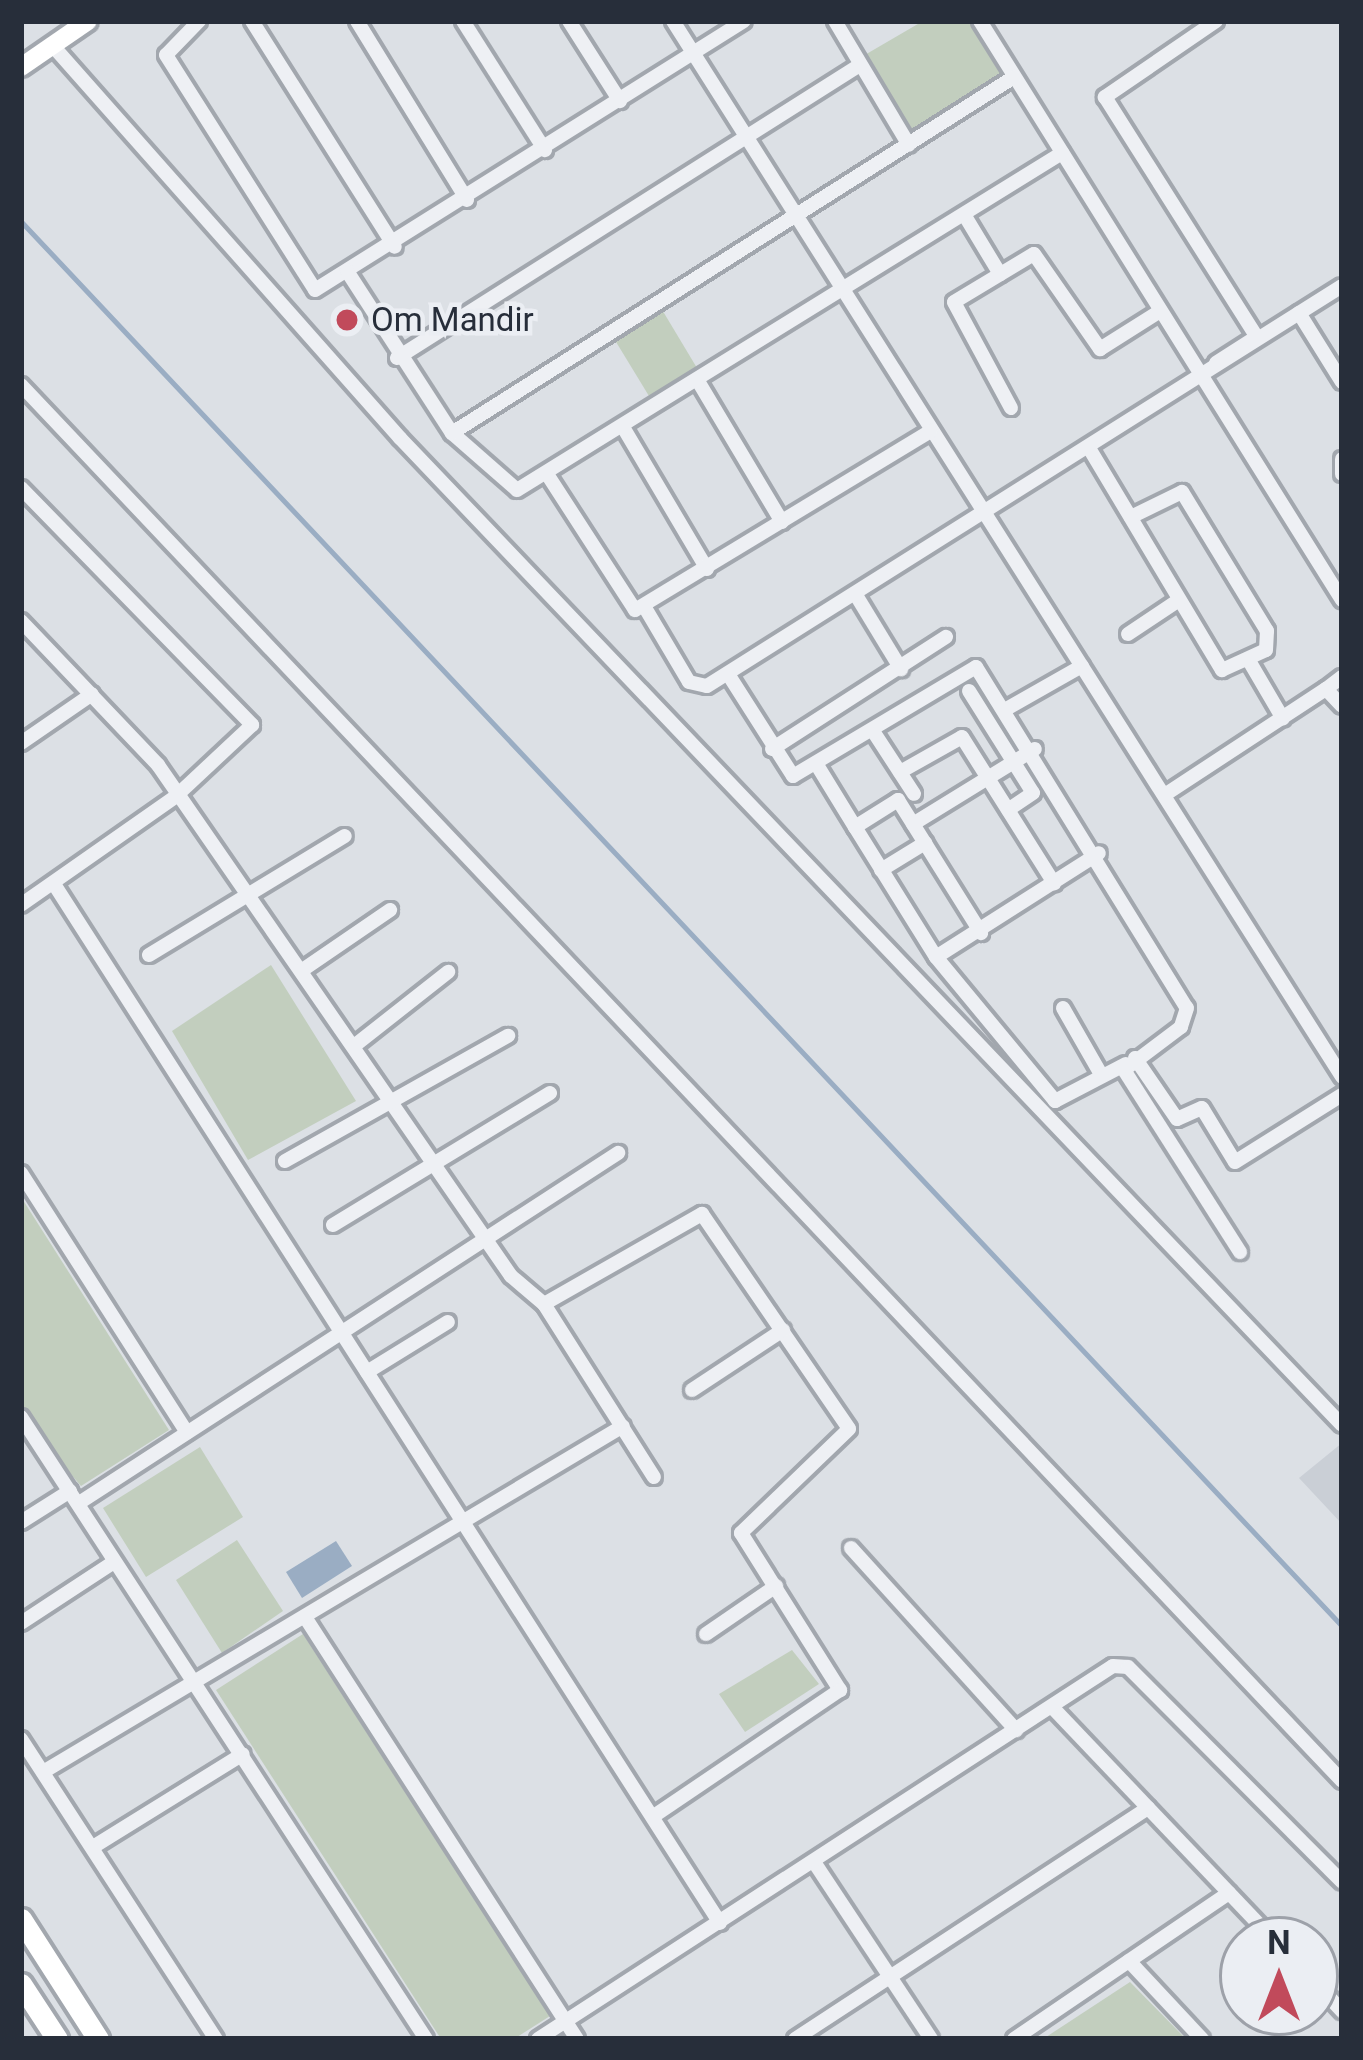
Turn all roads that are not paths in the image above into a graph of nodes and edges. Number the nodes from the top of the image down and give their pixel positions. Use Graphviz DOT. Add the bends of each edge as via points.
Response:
graph roads {
  1 [pos="88,21"];
  2 [pos="199,21"];
  3 [pos="252,21"];
  4 [pos="357,21"];
  5 [pos="463,21"];
  6 [pos="569,21"];
  7 [pos="673,21"];
  8 [pos="744,21"];
  9 [pos="835,21"];
  10 [pos="980,21"];
  11 [pos="1216,21"];
  12 [pos="53,46"];
  13 [pos="693,54"];
  14 [pos="28,63"];
  15 [pos="860,65"];
  16 [pos="1014,77"];
  17 [pos="620,101"];
  18 [pos="745,138"];
  19 [pos="909,145"];
  20 [pos="545,150"];
  21 [pos="1062,153"];
  22 [pos="467,200"];
  23 [pos="795,215"];
  24 [pos="965,216"];
  25 [pos="394,247"];
  26 [pos="347,271"];
  27 [pos="1000,274"];
  28 [pos="1342,286"];
  29 [pos="842,292"];
  30 [pos="1160,311"];
  31 [pos="1299,313"];
  32 [pos="1253,339"];
  33 [pos="397,358"];
  34 [pos="1200,373"];
  35 [pos="698,381"];
  36 [pos="1342,382"];
  37 [pos="21,385"];
  38 [pos="1011,408"];
  39 [pos="623,428"];
  40 [pos="930,431"];
  41 [pos="452,434"];
  42 [pos="1089,448"];
  43 [pos="1342,459"];
  44 [pos="548,474"];
  45 [pos="1342,474"];
  46 [pos="21,488"];
  47 [pos="983,515"];
  48 [pos="1131,517"];
  49 [pos="782,522"];
  50 [pos="1342,564"];
  51 [pos="706,569"];
  52 [pos="1327,574"];
  53 [pos="856,595"];
  54 [pos="1180,600"];
  55 [pos="1342,601"];
  56 [pos="644,606"];
  57 [pos="21,621"];
  58 [pos="1128,634"];
  59 [pos="946,637"];
  60 [pos="1248,659"];
  61 [pos="1082,666"];
  62 [pos="901,669"];
  63 [pos="728,674"];
  64 [pos="1342,677"];
  65 [pos="1326,689"];
  66 [pos="969,691"];
  67 [pos="92,694"];
  68 [pos="1342,706"];
  69 [pos="1008,708"];
  70 [pos="1283,719"];
  71 [pos="873,731"];
  72 [pos="21,743"];
  73 [pos="772,748"];
  74 [pos="1035,748"];
  75 [pos="1014,762"];
  76 [pos="817,765"];
  77 [pos="900,772"];
  78 [pos="987,778"];
  79 [pos="914,794"];
  80 [pos="1166,794"];
  81 [pos="175,796"];
  82 [pos="1007,810"];
  83 [pos="913,824"];
  84 [pos="855,827"];
  85 [pos="345,836"];
  86 [pos="925,844"];
  87 [pos="1099,853"];
  88 [pos="880,870"];
  89 [pos="1054,883"];
  90 [pos="54,884"];
  91 [pos="244,895"];
  92 [pos="21,905"];
  93 [pos="390,910"];
  94 [pos="981,933"];
  95 [pos="149,955"];
  96 [pos="936,957"];
  97 [pos="301,971"];
  98 [pos="448,972"];
  99 [pos="1063,1008"];
  100 [pos="508,1036"];
  101 [pos="354,1046"];
  102 [pos="1131,1060"];
  103 [pos="1102,1076"];
  104 [pos="1342,1077"];
  105 [pos="550,1093"];
  106 [pos="1342,1095"];
  107 [pos="393,1108"];
  108 [pos="618,1153"];
  109 [pos="285,1161"];
  110 [pos="430,1166"];
  111 [pos="21,1174"];
  112 [pos="333,1225"];
  113 [pos="480,1244"];
  114 [pos="1240,1252"];
  115 [pos="544,1304"];
  116 [pos="448,1322"];
  117 [pos="782,1330"];
  118 [pos="342,1334"];
  119 [pos="367,1372"];
  120 [pos="692,1390"];
  121 [pos="21,1418"];
  122 [pos="1342,1424"];
  123 [pos="623,1426"];
  124 [pos="187,1433"];
  125 [pos="26,1436"];
  126 [pos="654,1477"];
  127 [pos="75,1497"];
  128 [pos="21,1522"];
  129 [pos="463,1522"];
  130 [pos="851,1548"];
  131 [pos="114,1562"];
  132 [pos="776,1586"];
  133 [pos="305,1617"];
  134 [pos="21,1623"];
  135 [pos="706,1634"];
  136 [pos="195,1683"];
  137 [pos="1052,1707"];
  138 [pos="1016,1730"];
  139 [pos="21,1739"];
  140 [pos="243,1754"];
  141 [pos="43,1772"];
  142 [pos="1342,1781"];
  143 [pos="1148,1808"];
  144 [pos="654,1816"];
  145 [pos="93,1847"];
  146 [pos="814,1862"];
  147 [pos="1342,1882"];
  148 [pos="1229,1893"];
  149 [pos="1251,1916"];
  150 [pos="21,1919"];
  151 [pos="720,1923"];
  152 [pos="1129,1961"];
  153 [pos="891,1978"];
  154 [pos="21,1984"];
  155 [pos="566,2021"];
  156 [pos="57,2039"];
  157 [pos="98,2039"];
  158 [pos="216,2039"];
  159 [pos="426,2039"];
  160 [pos="538,2039"];
  161 [pos="577,2039"];
  162 [pos="795,2039"];
  163 [pos="931,2039"];
  164 [pos="1014,2039"];
  165 [pos="1202,2039"];
  1 -- 12 [label="main road"];
  2 -- 26 [label="street" via="166,55 315,290"];
  3 -- 25 [label="street"];
  4 -- 22 [label="street"];
  5 -- 20 [label="street"];
  6 -- 17 [label="street"];
  7 -- 13 [label="street"];
  8 -- 13 [label="street"];
  9 -- 15 [label="street"];
  10 -- 16 [label="street"];
  11 -- 32 [label="street" via="1105,98"];
  12 -- 14 [label="main road"];
  12 -- 122 [label="street" via="400,439"];
  13 -- 17 [label="street"];
  13 -- 18 [label="street"];
  15 -- 18 [label="street"];
  15 -- 19 [label="street"];
  16 -- 19 [label="street"];
  16 -- 21 [label="street"];
  17 -- 20 [label="street"];
  18 -- 23 [label="street"];
  18 -- 33 [label="street"];
  19 -- 23 [label="street"];
  20 -- 22 [label="street"];
  21 -- 24 [label="street"];
  21 -- 30 [label="street"];
  22 -- 25 [label="street"];
  23 -- 29 [label="street"];
  23 -- 41 [label="street"];
  24 -- 27 [label="street"];
  24 -- 29 [label="street"];
  25 -- 26 [label="street"];
  26 -- 33 [label="street"];
  27 -- 30 [label="street" via="1037,254 1100,349"];
  27 -- 38 [label="street" via="950,308"];
  28 -- 31 [label="street"];
  29 -- 35 [label="street"];
  29 -- 40 [label="street"];
  30 -- 34 [label="street"];
  31 -- 32 [label="street"];
  31 -- 36 [label="street"];
  32 -- 34 [label="street"];
  33 -- 41 [label="street"];
  34 -- 42 [label="street"];
  34 -- 52 [label="street"];
  35 -- 39 [label="street"];
  35 -- 49 [label="street"];
  37 -- 142 [label="street"];
  39 -- 44 [label="street"];
  39 -- 51 [label="street"];
  40 -- 47 [label="street"];
  40 -- 49 [label="street"];
  41 -- 44 [label="street" via="512,490"];
  42 -- 47 [label="street"];
  42 -- 48 [label="street"];
  43 -- 45 [label="street"];
  44 -- 56 [label="street" via="629,608"];
  46 -- 81 [label="street" via="250,719 250,734"];
  47 -- 53 [label="street"];
  47 -- 61 [label="street"];
  48 -- 54 [label="street"];
  48 -- 60 [label="street" via="1182,492 1270,639"];
  49 -- 51 [label="street"];
  50 -- 52 [label="street"];
  51 -- 56 [label="street"];
  52 -- 55 [label="street"];
  53 -- 62 [label="street"];
  53 -- 63 [label="street"];
  54 -- 58 [label="street"];
  54 -- 60 [label="street" via="1222,670"];
  56 -- 63 [label="street" via="689,682"];
  57 -- 67 [label="street"];
  59 -- 62 [label="street"];
  60 -- 70 [label="street"];
  61 -- 69 [label="street"];
  61 -- 80 [label="street"];
  62 -- 73 [label="street"];
  63 -- 73 [label="street"];
  64 -- 65 [label="street"];
  65 -- 68 [label="street"];
  65 -- 70 [label="street"];
  66 -- 75 [label="street"];
  67 -- 72 [label="street"];
  67 -- 81 [label="street"];
  69 -- 71 [label="street" via="976,667"];
  69 -- 74 [label="street"];
  70 -- 80 [label="street"];
  71 -- 76 [label="street"];
  71 -- 77 [label="street"];
  73 -- 76 [label="street" via="790,776"];
  74 -- 75 [label="street"];
  74 -- 87 [label="street"];
  75 -- 78 [label="street"];
  75 -- 82 [label="street" via="1033,793"];
  76 -- 84 [label="street"];
  77 -- 78 [label="street" via="962,737"];
  77 -- 79 [label="street"];
  78 -- 82 [label="street"];
  78 -- 83 [label="street"];
  80 -- 104 [label="street"];
  81 -- 90 [label="street"];
  81 -- 91 [label="street"];
  82 -- 89 [label="street"];
  83 -- 84 [label="street" via="898,800"];
  83 -- 86 [label="street"];
  84 -- 88 [label="street"];
  85 -- 91 [label="street"];
  86 -- 88 [label="street"];
  86 -- 94 [label="street"];
  87 -- 89 [label="street"];
  87 -- 102 [label="street" via="1187,1008 1181,1027"];
  88 -- 96 [label="street"];
  89 -- 94 [label="street"];
  90 -- 92 [label="street"];
  90 -- 118 [label="street"];
  91 -- 95 [label="street"];
  91 -- 97 [label="street"];
  93 -- 97 [label="street"];
  94 -- 96 [label="street"];
  96 -- 103 [label="street" via="1055,1101"];
  97 -- 101 [label="street"];
  98 -- 101 [label="street"];
  99 -- 103 [label="street"];
  100 -- 107 [label="street"];
  101 -- 107 [label="street"];
  102 -- 103 [label="street"];
  102 -- 106 [label="street" via="1177,1119 1202,1108 1235,1162"];
  102 -- 114 [label="street"];
  105 -- 110 [label="street"];
  107 -- 109 [label="street"];
  107 -- 110 [label="street"];
  108 -- 113 [label="street"];
  110 -- 112 [label="street"];
  110 -- 113 [label="street"];
  111 -- 124 [label="street"];
  113 -- 115 [label="street"];
  113 -- 118 [label="street"];
  115 -- 117 [label="street" via="696,1213"];
  115 -- 123 [label="street"];
  116 -- 119 [label="street"];
  117 -- 120 [label="street"];
  117 -- 132 [label="street" via="850,1429 742,1530"];
  118 -- 119 [label="street"];
  118 -- 124 [label="street"];
  119 -- 129 [label="street"];
  121 -- 125 [label="street"];
  123 -- 126 [label="street"];
  123 -- 129 [label="street"];
  124 -- 127 [label="street"];
  125 -- 127 [label="street"];
  127 -- 128 [label="street"];
  127 -- 131 [label="street"];
  129 -- 133 [label="street"];
  129 -- 144 [label="street"];
  130 -- 138 [label="street"];
  131 -- 134 [label="street"];
  131 -- 136 [label="street"];
  132 -- 135 [label="street"];
  132 -- 144 [label="street" via="840,1690"];
  133 -- 136 [label="street"];
  133 -- 155 [label="street"];
  136 -- 140 [label="street"];
  136 -- 141 [label="street"];
  137 -- 138 [label="street"];
  137 -- 143 [label="street"];
  137 -- 147 [label="street" via="1128,1667"];
  138 -- 146 [label="street"];
  139 -- 141 [label="street"];
  140 -- 145 [label="street"];
  140 -- 159 [label="street"];
  141 -- 145 [label="street"];
  143 -- 148 [label="street"];
  143 -- 153 [label="street"];
  144 -- 151 [label="street"];
  145 -- 158 [label="street"];
  146 -- 151 [label="street"];
  146 -- 153 [label="street"];
  148 -- 149 [label="street"];
  148 -- 152 [label="street"];
  150 -- 157 [label="highway"];
  151 -- 155 [label="street"];
  152 -- 164 [label="street"];
  152 -- 165 [label="street"];
  153 -- 162 [label="street"];
  153 -- 163 [label="street"];
  154 -- 156 [label="highway"];
  155 -- 160 [label="street"];
  155 -- 161 [label="street"];
}
